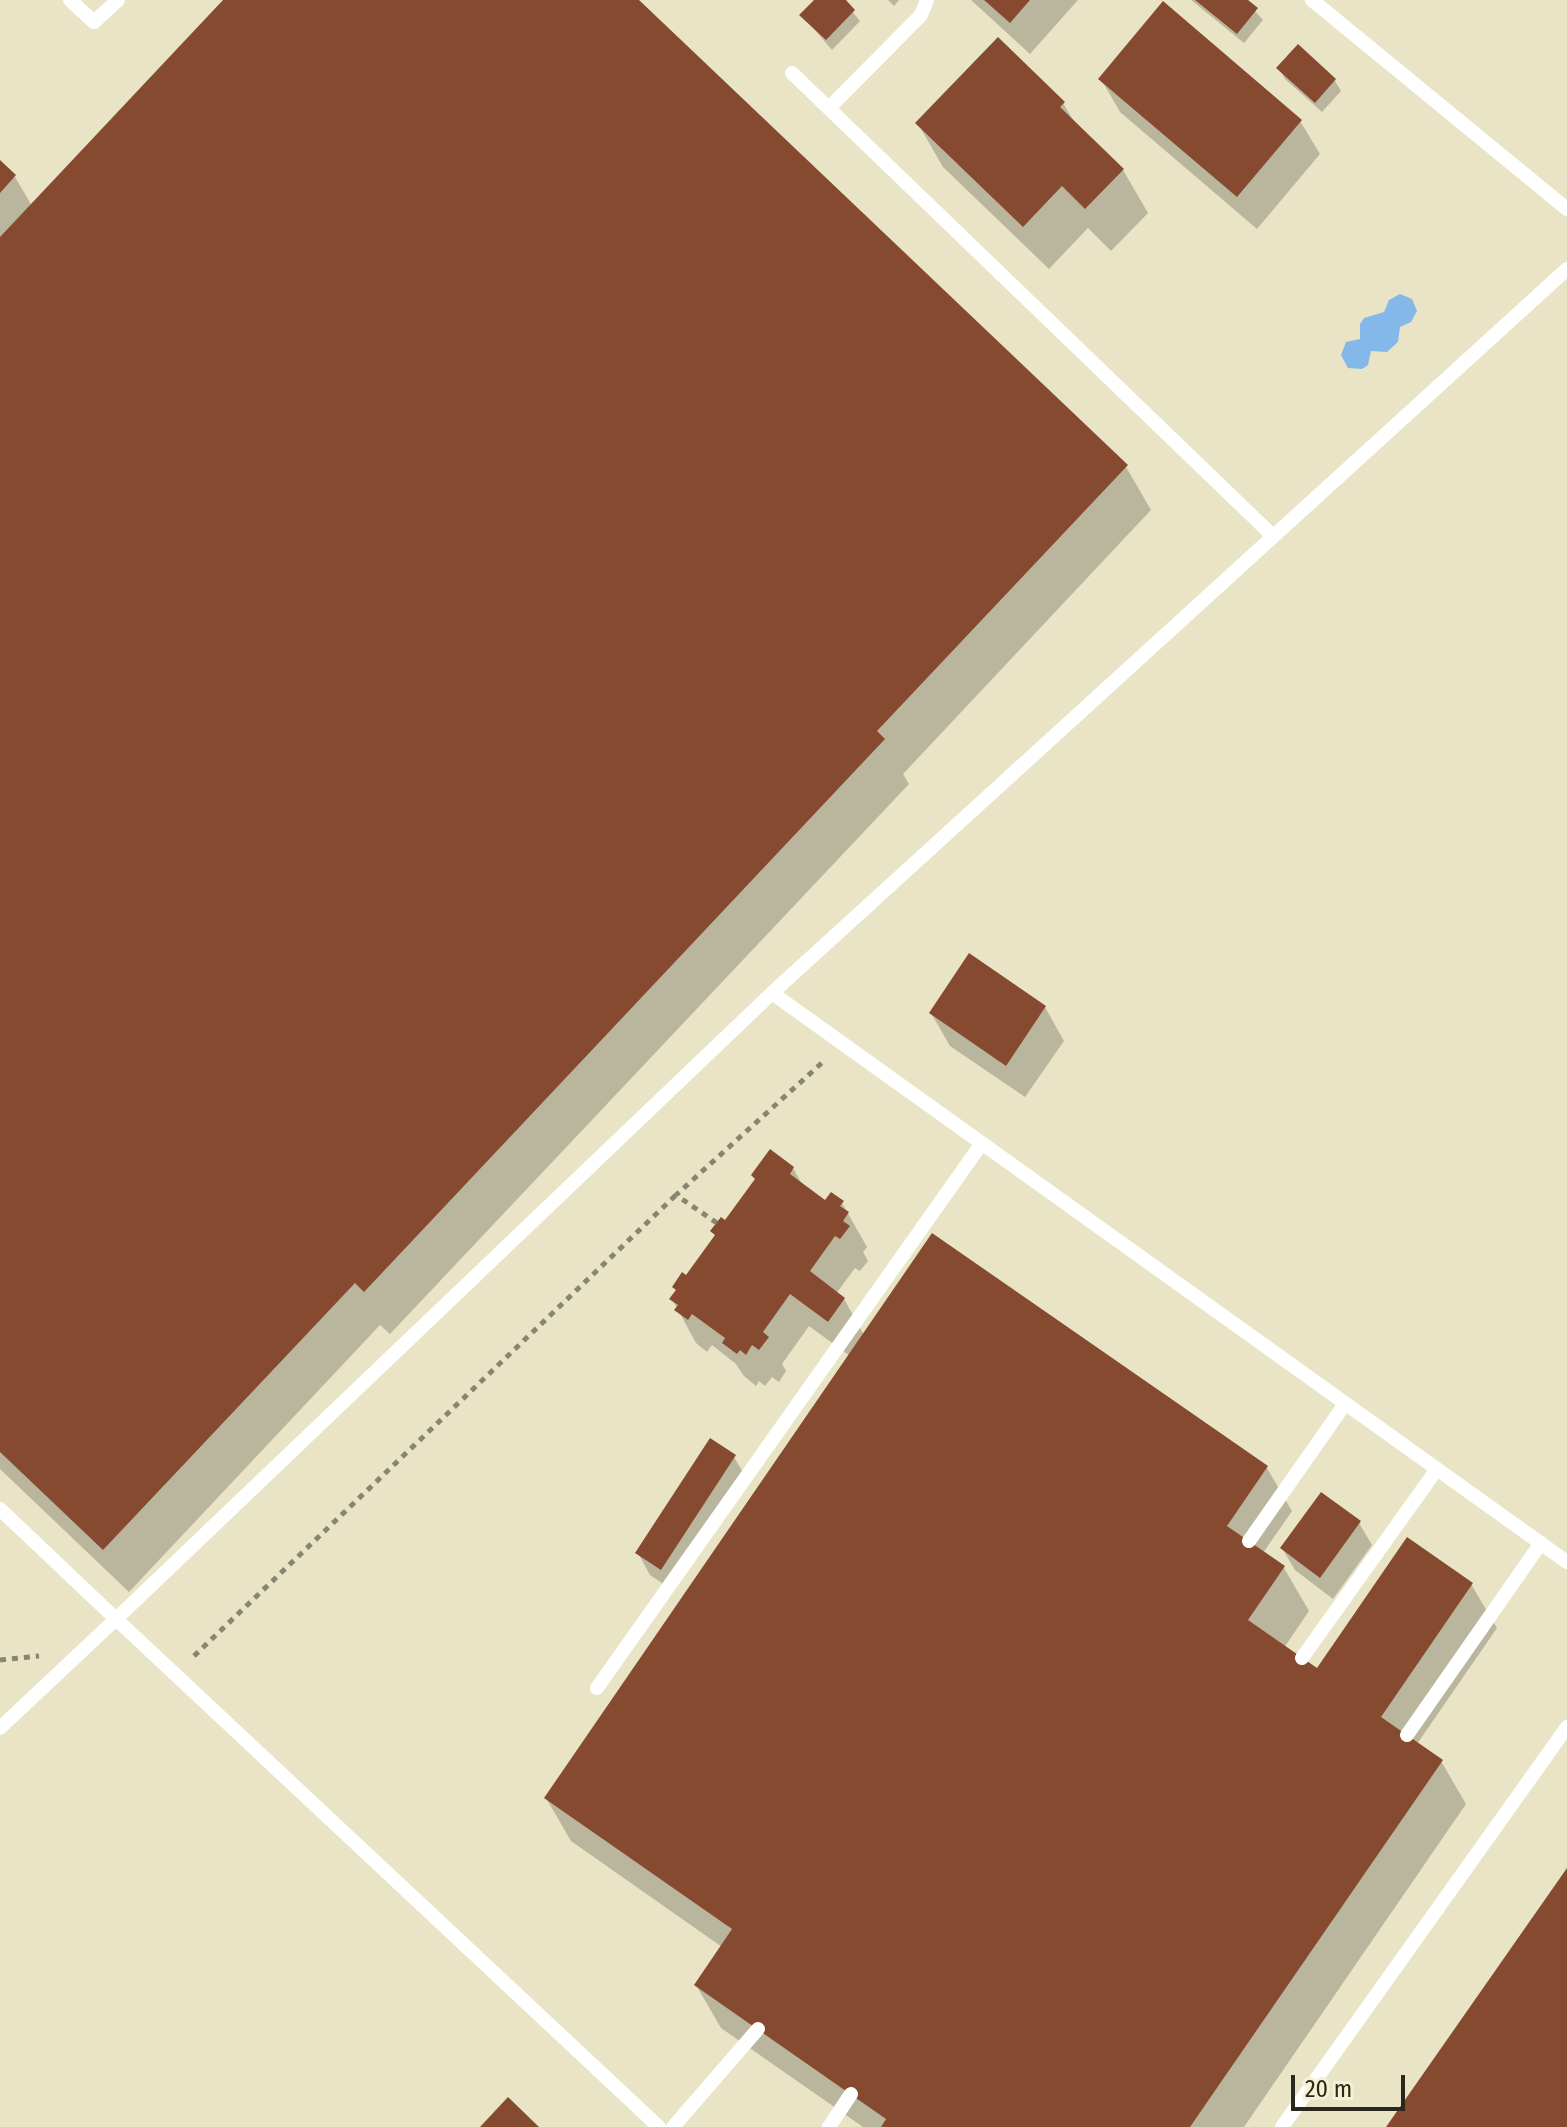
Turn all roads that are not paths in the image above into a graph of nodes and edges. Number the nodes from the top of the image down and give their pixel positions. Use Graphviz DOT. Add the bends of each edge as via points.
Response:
graph roads {
  1 [pos="70,0"];
  2 [pos="118,0"];
  3 [pos="927,0"];
  4 [pos="1312,0"];
  5 [pos="792,73"];
  6 [pos="829,108"];
  7 [pos="1567,209"];
  8 [pos="1567,269"];
  9 [pos="1273,536"];
  10 [pos="772,993"];
  11 [pos="982,1143"];
  12 [pos="1345,1404"];
  13 [pos="1437,1469"];
  14 [pos="0,1509"];
  15 [pos="1249,1541"];
  16 [pos="1541,1543"];
  17 [pos="1567,1562"];
  18 [pos="116,1619"];
  19 [pos="1302,1658"];
  20 [pos="597,1688"];
  21 [pos="1567,1727"];
  22 [pos="0,1728"];
  23 [pos="1407,1735"];
  24 [pos="758,2029"];
  25 [pos="851,2094"];
  26 [pos="659,2127"];
  27 [pos="673,2127"];
  28 [pos="829,2127"];
  29 [pos="1282,2127"];
  1 -- 2 [label="lane" via="94,22"];
  3 -- 6 [label="lane" via="921,15"];
  4 -- 7 [label="lane"];
  5 -- 6 [label="lane"];
  6 -- 9 [label="lane"];
  8 -- 9 [label="lane"];
  9 -- 10 [label="lane"];
  10 -- 11 [label="lane"];
  10 -- 18 [label="lane"];
  11 -- 12 [label="lane"];
  11 -- 20 [label="lane"];
  12 -- 13 [label="lane"];
  12 -- 15 [label="lane"];
  13 -- 16 [label="lane"];
  13 -- 19 [label="lane"];
  14 -- 18 [label="lane"];
  16 -- 17 [label="lane"];
  16 -- 23 [label="lane"];
  18 -- 22 [label="lane"];
  18 -- 26 [label="lane"];
  21 -- 29 [label="lane"];
  24 -- 27 [label="lane"];
  25 -- 28 [label="lane"];
}
